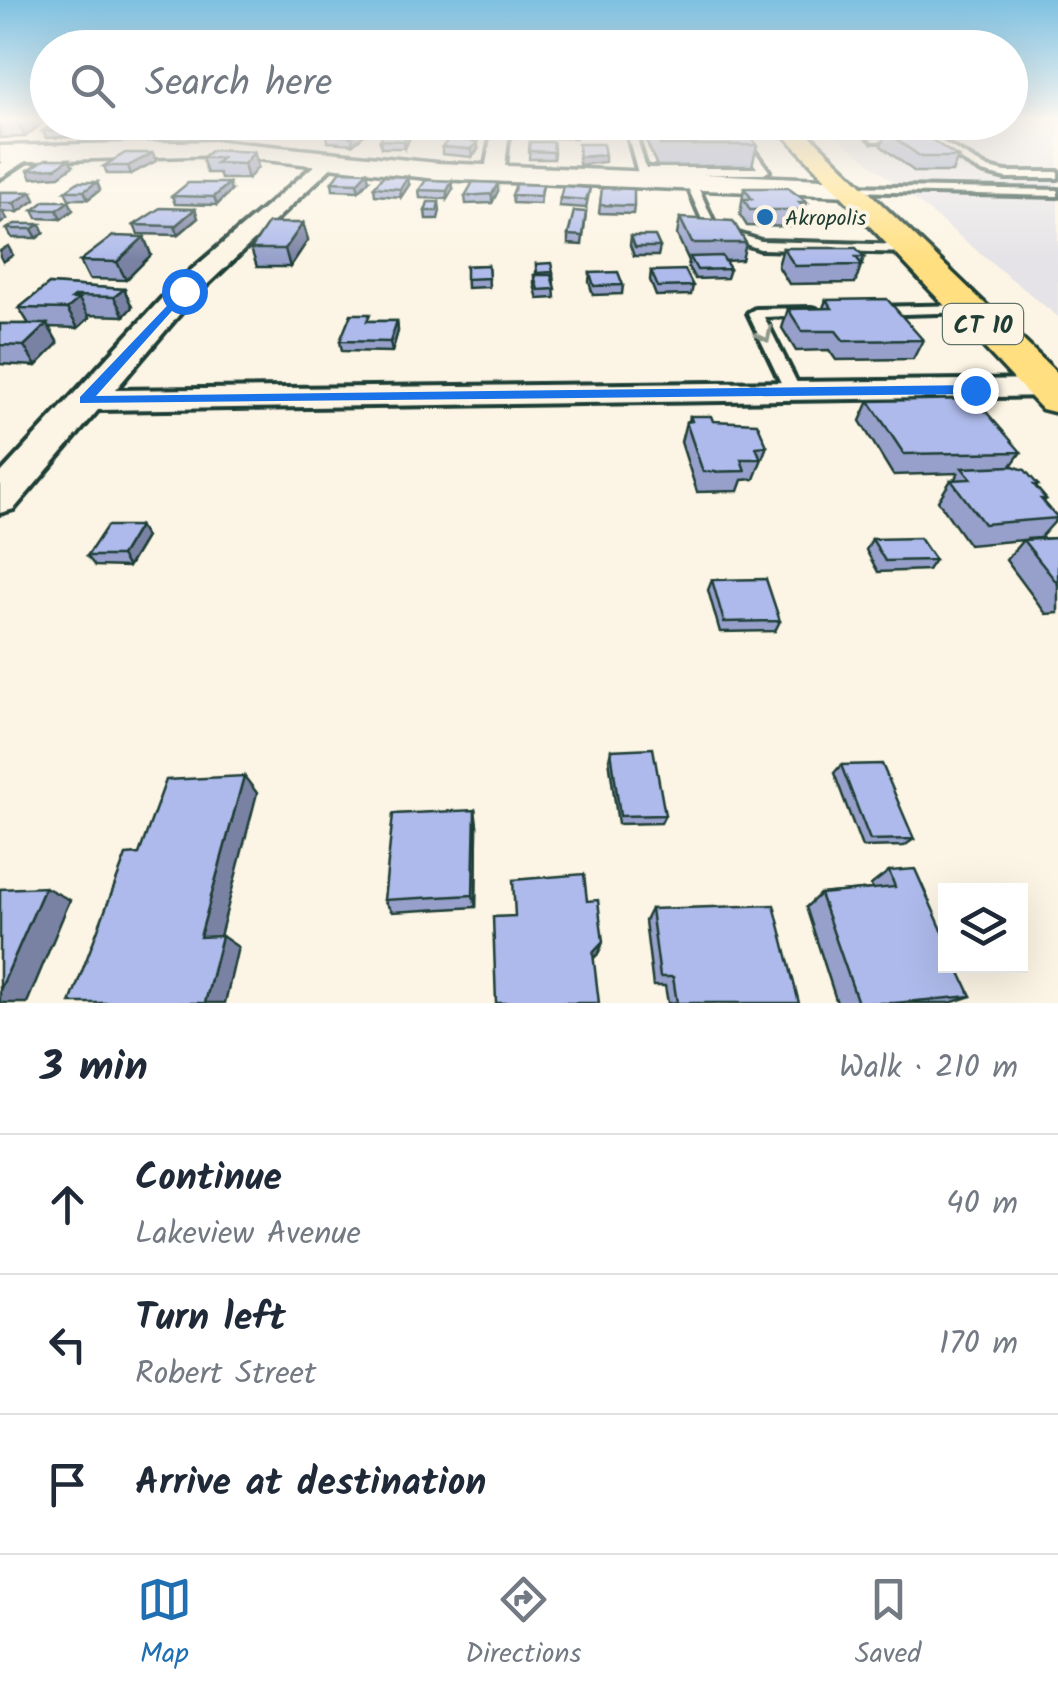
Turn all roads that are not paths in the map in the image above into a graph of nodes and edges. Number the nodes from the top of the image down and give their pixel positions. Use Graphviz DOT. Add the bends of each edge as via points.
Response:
graph roads {
  1 [pos="321,166"];
  2 [pos="399,166"];
  3 [pos="495,166"];
  4 [pos="641,166"];
  5 [pos="760,166"];
  6 [pos="827,166"];
  7 [pos="978,166"];
  8 [pos="494,175"];
  9 [pos="1058,175"];
  10 [pos="644,177"];
  11 [pos="692,185"];
  12 [pos="849,188"];
  13 [pos="1058,193"];
  14 [pos="909,249"];
  15 [pos="968,309"];
  16 [pos="848,311"];
  17 [pos="830,312"];
  18 [pos="793,391"];
  19 [pos="1052,394"];
  20 [pos="85,400"];
  21 [pos="0,500"];
  1 -- 20 [label="street" via="207,268"];
  2 -- 8 [label="main road"];
  3 -- 8 [label="street"];
  4 -- 10 [label="lane"];
  5 -- 10 [label="lane" via="764,171"];
  6 -- 12 [label="main road, CT 10"];
  7 -- 9 [label="lane"];
  8 -- 10 [label="main road"];
  10 -- 11 [label="main road"];
  11 -- 12 [label="main road"];
  11 -- 14 [label="lane" via="711,229 760,245"];
  12 -- 13 [label="lane"];
  12 -- 14 [label="main road, CT 10"];
  14 -- 15 [label="main road, CT 10"];
  15 -- 16 [label="lane"];
  15 -- 19 [label="main road, CT 10"];
  17 -- 18 [label="lane, one-way" via="755,313"];
  18 -- 19 [label="street"];
  18 -- 20 [label="street"];
  20 -- 21 [label="street"];
}
